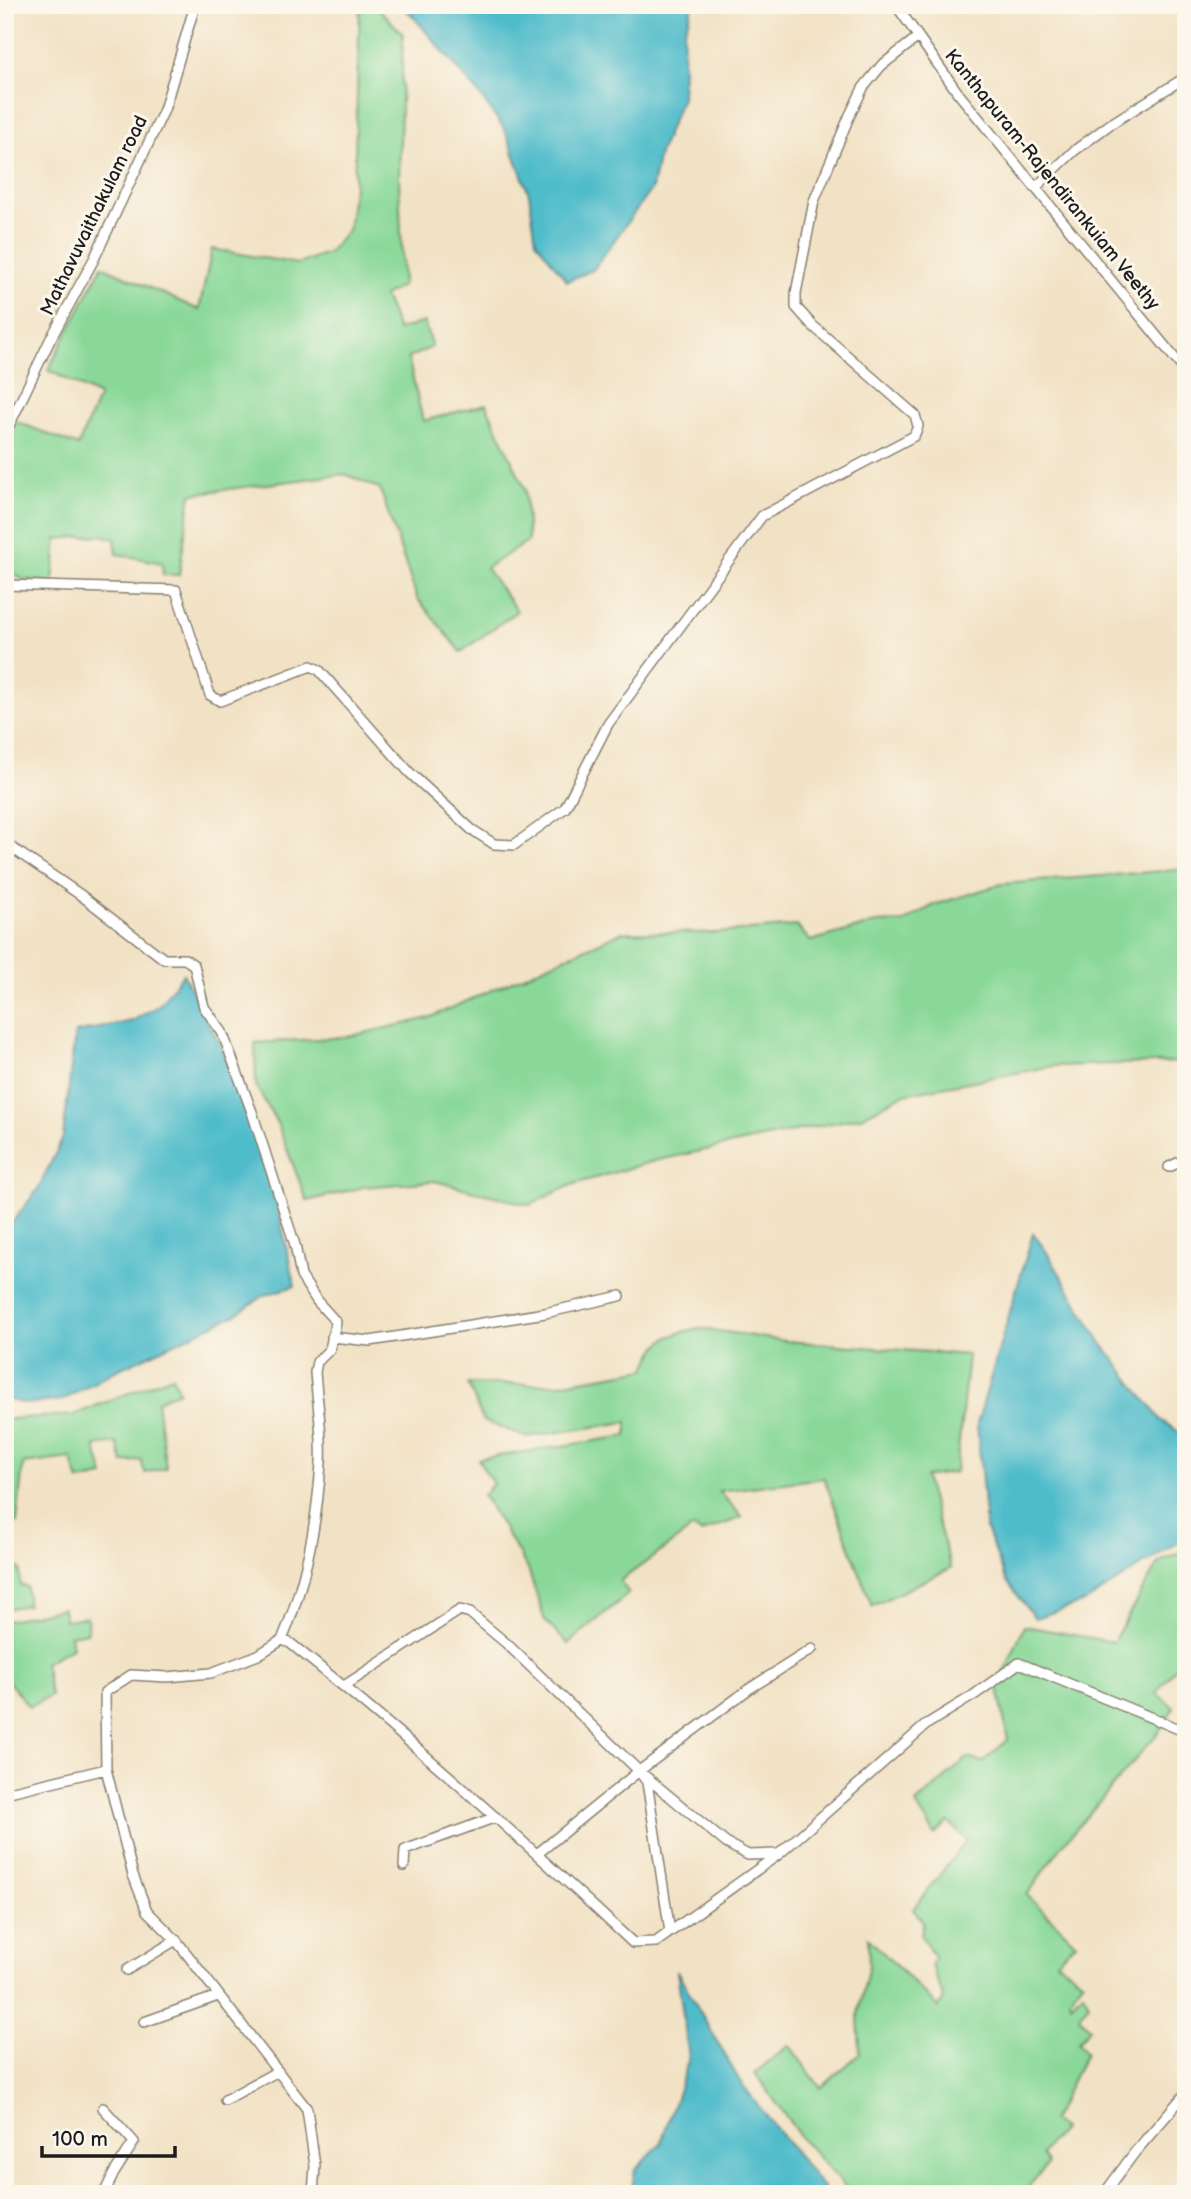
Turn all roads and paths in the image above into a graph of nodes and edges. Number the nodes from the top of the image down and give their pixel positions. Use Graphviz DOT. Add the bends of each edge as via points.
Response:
graph roads {
  1 [pos="195,5"];
  2 [pos="896,5"];
  3 [pos="918,37"];
  4 [pos="1186,77"];
  5 [pos="1035,188"];
  6 [pos="1186,372"];
  7 [pos="5,434"];
  8 [pos="5,585"];
  9 [pos="5,843"];
  10 [pos="1186,1159"];
  11 [pos="1169,1167"];
  12 [pos="620,1296"];
  13 [pos="332,1338"];
  14 [pos="282,1640"];
  15 [pos="812,1649"];
  16 [pos="344,1686"];
  17 [pos="1186,1732"];
  18 [pos="106,1769"];
  19 [pos="639,1771"];
  20 [pos="5,1793"];
  21 [pos="496,1817"];
  22 [pos="537,1854"];
  23 [pos="779,1854"];
  24 [pos="404,1866"];
  25 [pos="670,1932"];
  26 [pos="176,1940"];
  27 [pos="127,1970"];
  28 [pos="218,1996"];
  29 [pos="144,2022"];
  30 [pos="278,2071"];
  31 [pos="1186,2093"];
  32 [pos="225,2100"];
  33 [pos="103,2108"];
  34 [pos="104,2194"];
  35 [pos="313,2194"];
  36 [pos="1104,2194"];
  1 -- 7 [label="street, Mathavuvaithakulam road" via="164,110"];
  2 -- 3 [label="street, Kanthapuram-Rajendirankuiam Veethy"];
  3 -- 5 [label="street, Kanthapuram-Rajendirankuiam Veethy"];
  3 -- 8 [label="street" via="881,66 863,88 849,117 814,201 796,293 796,307 812,325 915,415 915,436 762,516 608,724 565,808 514,845 494,844 471,829 410,773 311,666 220,701 210,695 176,590"];
  4 -- 5 [label="street" via="1074,151"];
  5 -- 6 [label="street, Kanthapuram-Rajendirankuiam Veethy"];
  9 -- 13 [label="street" via="164,959 185,959 194,965 204,1007 222,1032 252,1112 301,1276 336,1322"];
  10 -- 11 [label="street"];
  12 -- 13 [label="street" via="370,1341"];
  13 -- 14 [label="street" via="315,1372 321,1461 312,1537 295,1608"];
  14 -- 16 [label="street"];
  14 -- 18 [label="street" via="211,1673 131,1675 105,1692"];
  15 -- 19 [label="street" via="749,1689"];
  16 -- 19 [label="street" via="460,1610 470,1613 506,1644"];
  16 -- 21 [label="street"];
  17 -- 23 [label="street" via="1019,1663 927,1724"];
  18 -- 20 [label="street"];
  18 -- 26 [label="street" via="147,1911"];
  19 -- 22 [label="street"];
  19 -- 23 [label="street" via="726,1843 748,1855"];
  19 -- 25 [label="street" via="647,1782"];
  21 -- 22 [label="street"];
  21 -- 24 [label="street" via="405,1850"];
  22 -- 25 [label="street" via="633,1943 656,1942"];
  23 -- 25 [label="street"];
  26 -- 27 [label="street"];
  26 -- 28 [label="street"];
  28 -- 29 [label="street"];
  28 -- 30 [label="street"];
  30 -- 32 [label="street"];
  30 -- 35 [label="street" via="307,2109 315,2166"];
  31 -- 36 [label="street"];
  33 -- 34 [label="street" via="134,2142"];
}
